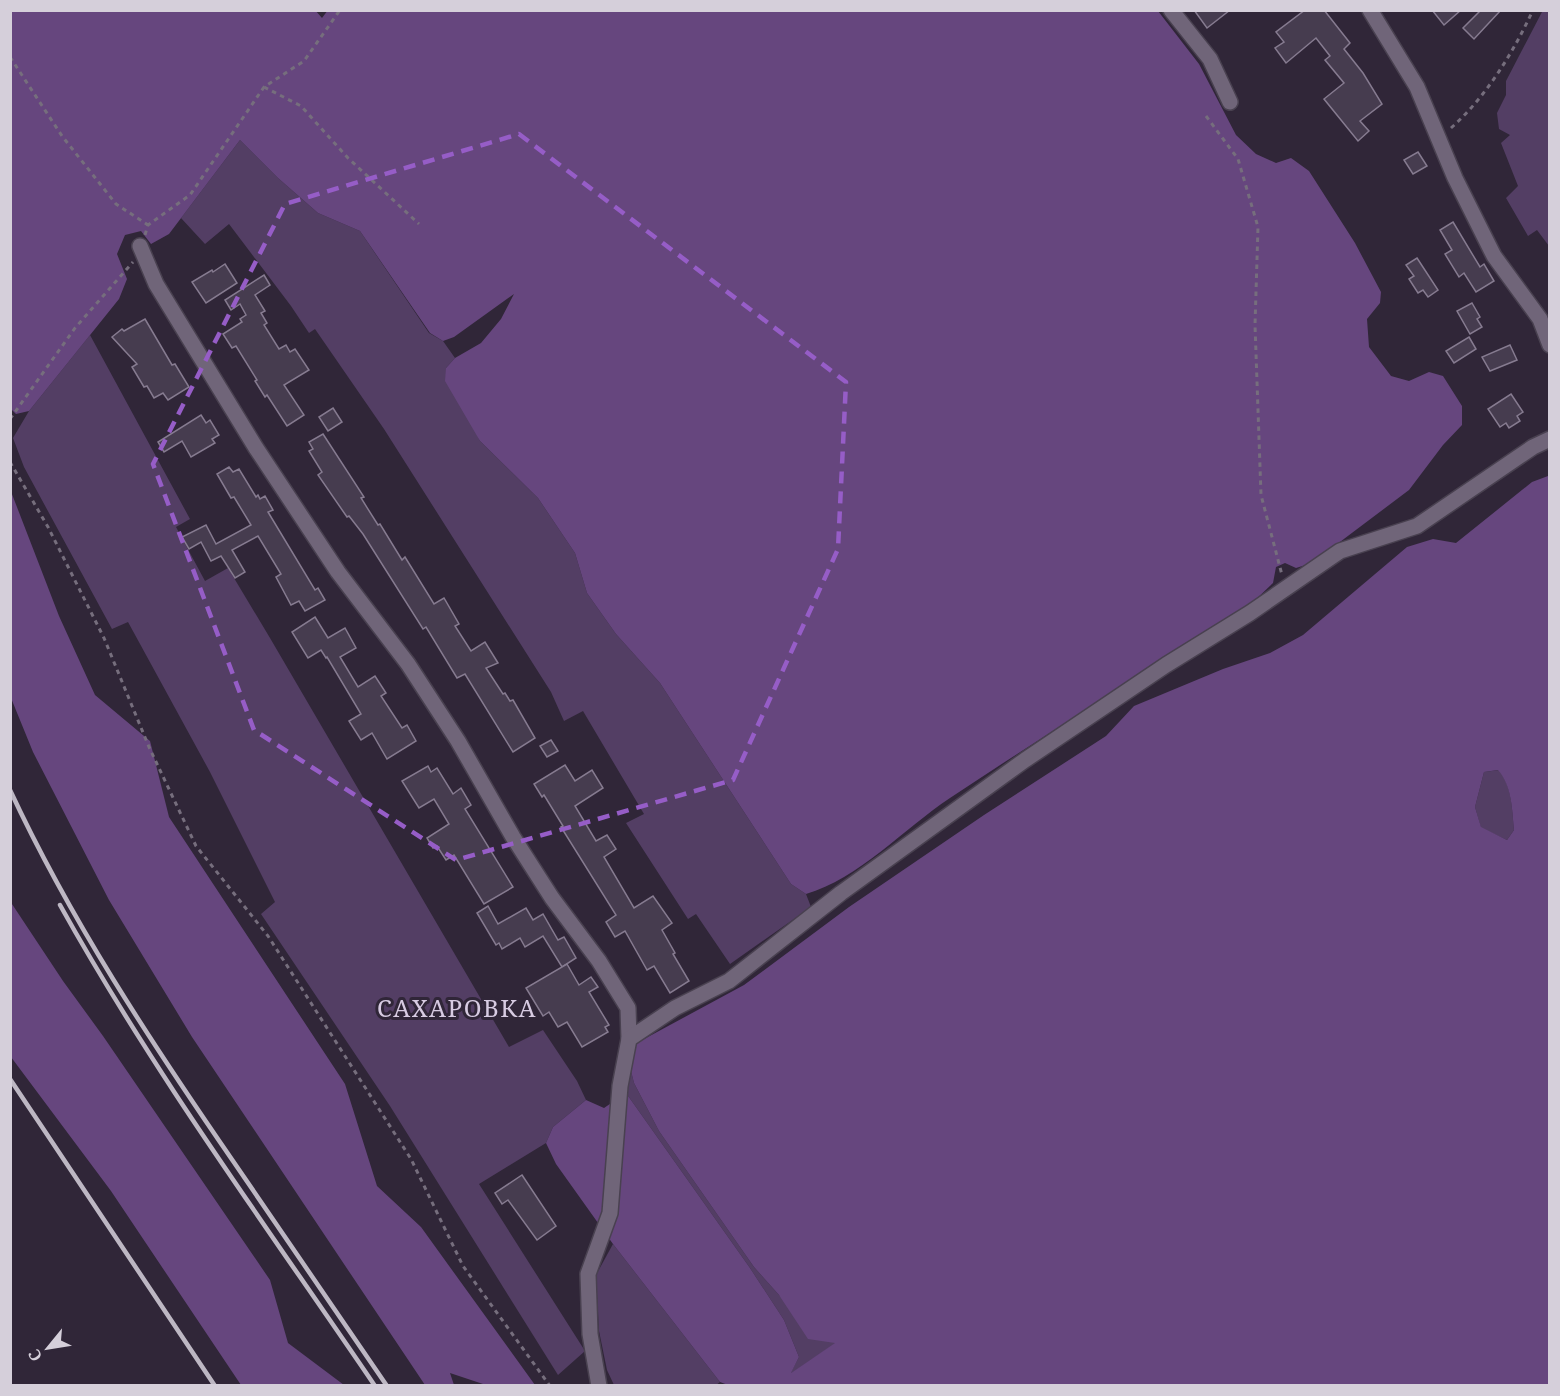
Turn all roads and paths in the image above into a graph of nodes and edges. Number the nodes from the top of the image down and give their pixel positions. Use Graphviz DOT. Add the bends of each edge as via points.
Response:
graph roads {
  1 [pos="340,10"];
  2 [pos="1171,10"];
  3 [pos="1370,10"];
  4 [pos="1533,10"];
  5 [pos="10,57"];
  6 [pos="264,87"];
  7 [pos="1230,102"];
  8 [pos="1206,116"];
  9 [pos="1439,139"];
  10 [pos="419,224"];
  11 [pos="148,225"];
  12 [pos="140,246"];
  13 [pos="1550,345"];
  14 [pos="10,419"];
  15 [pos="1550,439"];
  16 [pos="10,462"];
  17 [pos="1285,588"];
  18 [pos="629,1039"];
  19 [pos="550,1386"];
  20 [pos="599,1386"];
  1 -- 6 [label="path" via="304,61"];
  2 -- 7 [label="street" via="1210,59"];
  3 -- 9 [label="street" via="1417,87"];
  4 -- 9 [label="path" via="1520,39 1470,111"];
  5 -- 11 [label="path" via="62,136 116,204"];
  6 -- 10 [label="path" via="301,106 348,158"];
  6 -- 11 [label="path" via="190,195"];
  8 -- 17 [label="path" via="1238,159 1258,227 1255,325 1261,495"];
  9 -- 13 [label="street" via="1494,256 1539,319"];
  11 -- 12 [label="path"];
  12 -- 14 [label="path" via="136,259 75,328"];
  12 -- 18 [label="street" via="156,284 256,448 338,572 408,664 552,898 600,961 628,1008"];
  15 -- 17 [label="street" via="1417,526 1340,551"];
  16 -- 19 [label="path" via="48,527 104,639 196,846 268,936 411,1159 463,1266"];
  17 -- 18 [label="street" via="1025,760 841,892 729,981 675,1008"];
  18 -- 20 [label="street" via="620,1086 610,1212 588,1274 590,1334"];
}
